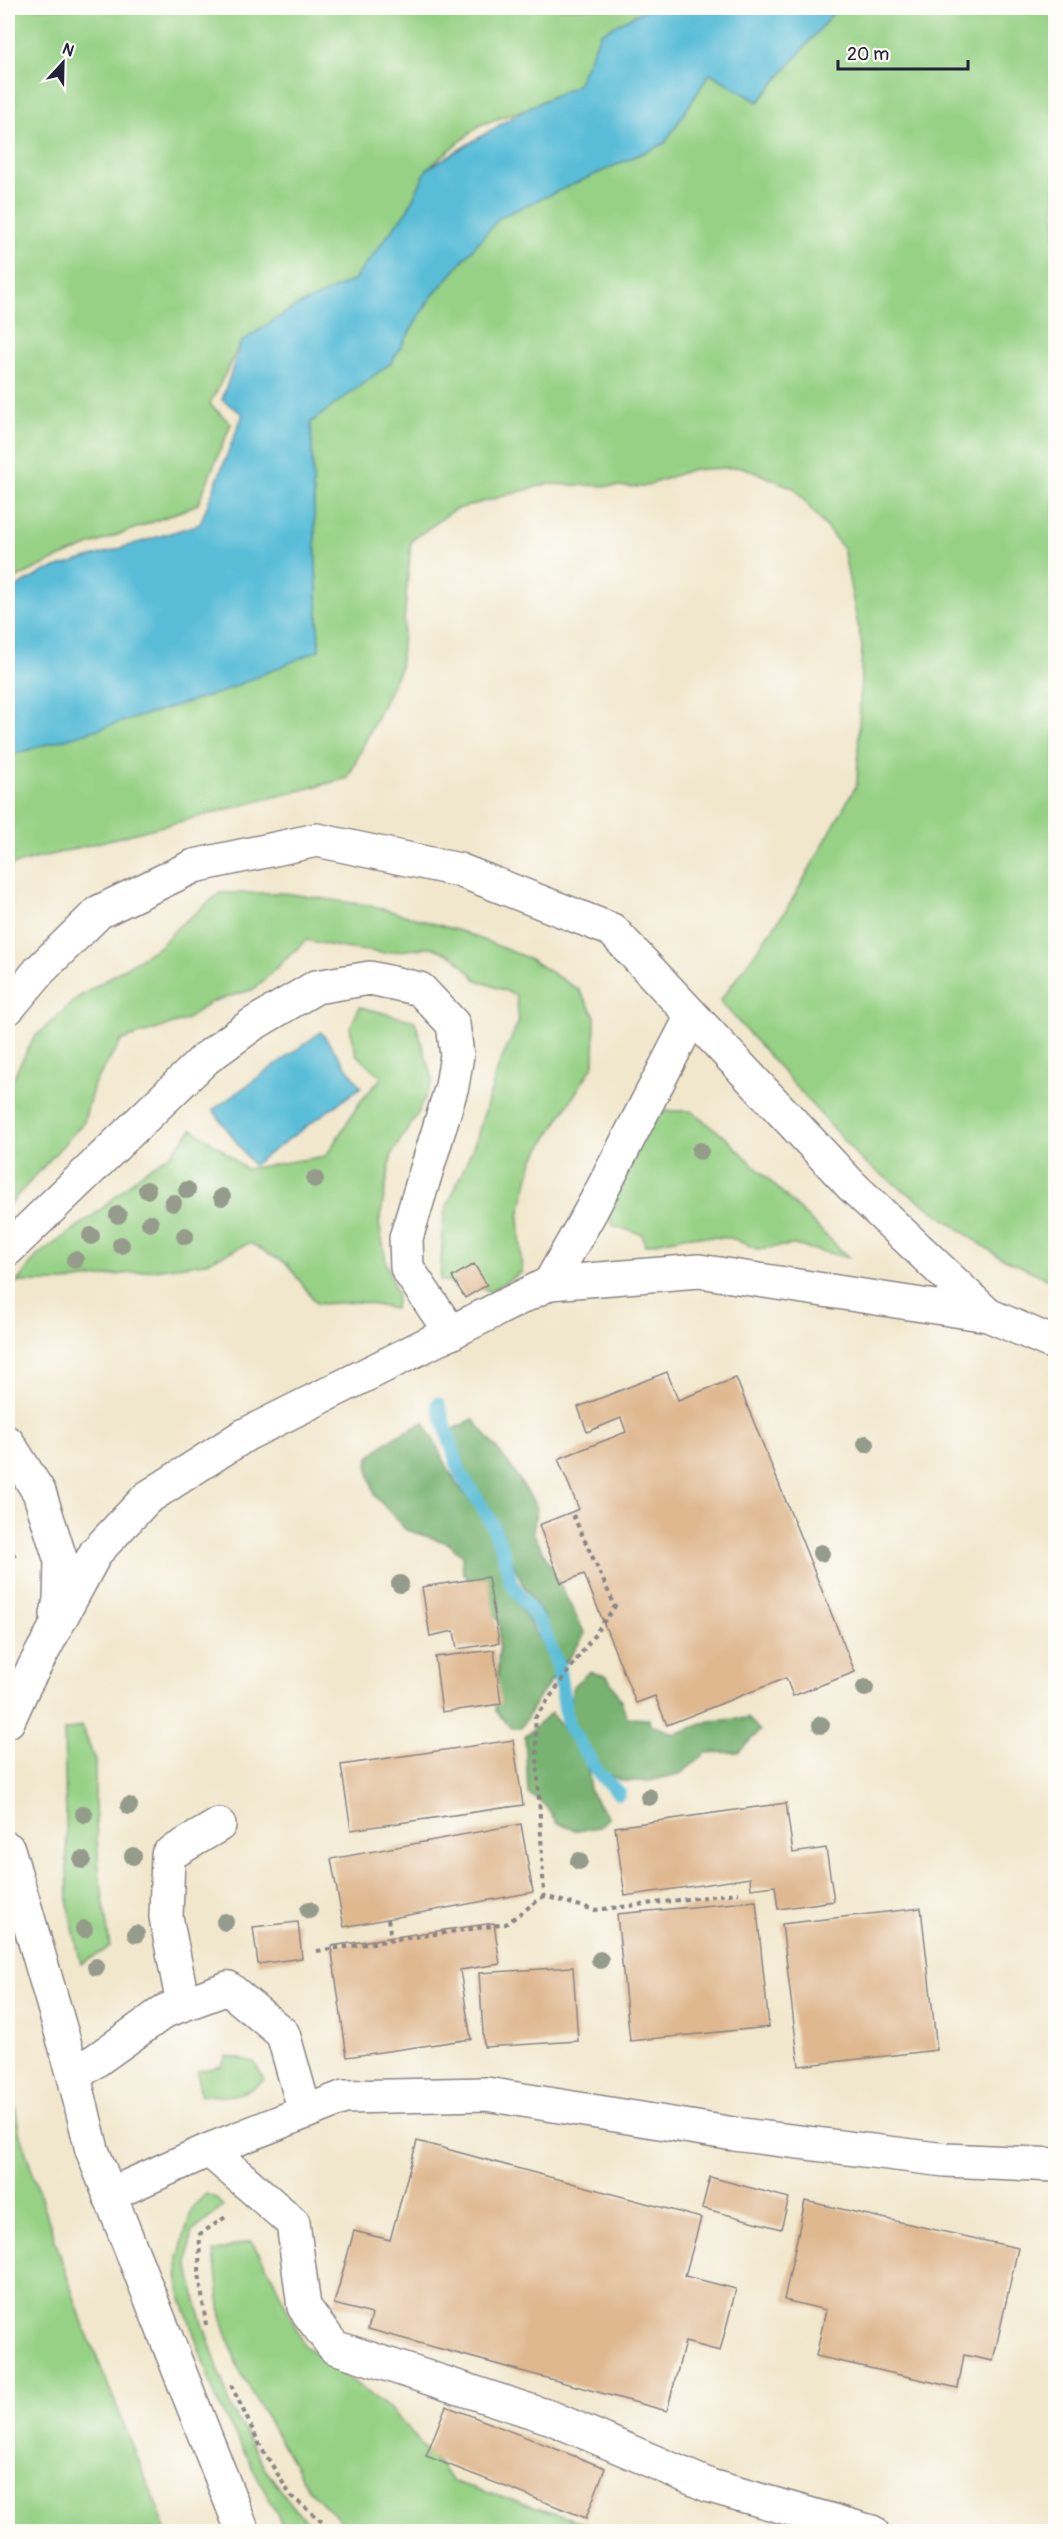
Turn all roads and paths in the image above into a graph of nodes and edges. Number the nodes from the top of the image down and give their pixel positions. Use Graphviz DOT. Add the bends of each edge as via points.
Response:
graph roads {
  1 [pos="8,1008"];
  2 [pos="692,1016"];
  3 [pos="8,1249"];
  4 [pos="550,1283"];
  5 [pos="988,1315"];
  6 [pos="451,1334"];
  7 [pos="1056,1344"];
  8 [pos="8,1443"];
  9 [pos="573,1515"];
  10 [pos="51,1639"];
  11 [pos="8,1721"];
  12 [pos="219,1825"];
  13 [pos="8,1849"];
  14 [pos="739,1893"];
  15 [pos="544,1896"];
  16 [pos="388,1919"];
  17 [pos="391,1938"];
  18 [pos="317,1951"];
  19 [pos="183,2004"];
  20 [pos="74,2076"];
  21 [pos="304,2112"];
  22 [pos="209,2150"];
  23 [pos="1056,2165"];
  24 [pos="109,2195"];
  25 [pos="233,2211"];
  26 [pos="210,2333"];
  27 [pos="228,2380"];
  28 [pos="243,2532"];
  29 [pos="334,2532"];
  30 [pos="872,2532"];
  1 -- 2 [label="street" via="99,912 194,867 317,840 459,870 612,930"];
  2 -- 4 [label="street"];
  2 -- 5 [label="street" via="851,1185"];
  3 -- 6 [label="street" via="205,1059 253,1024 316,987 370,978 420,989 453,1024 457,1055 452,1086 406,1238 407,1268"];
  4 -- 5 [label="street" via="699,1271"];
  4 -- 6 [label="street"];
  5 -- 7 [label="street"];
  6 -- 10 [label="street" via="245,1435 147,1498 96,1552"];
  8 -- 10 [label="street" via="39,1492 61,1561 60,1600"];
  9 -- 15 [label="path" via="615,1606 535,1718"];
  10 -- 11 [label="street"];
  12 -- 19 [label="street" via="168,1856 166,1917"];
  13 -- 20 [label="street"];
  14 -- 15 [label="path" via="595,1910"];
  15 -- 18 [label="path" via="506,1924"];
  16 -- 17 [label="path"];
  19 -- 20 [label="street" via="165,2011"];
  19 -- 21 [label="street" via="228,1988 283,2034"];
  20 -- 24 [label="street" via="92,2150"];
  21 -- 22 [label="street"];
  21 -- 23 [label="street" via="344,2097 486,2094 734,2134 945,2160"];
  22 -- 24 [label="street"];
  22 -- 30 [label="street" via="293,2223 304,2307 334,2347 552,2418 710,2486"];
  24 -- 28 [label="street"];
  25 -- 26 [label="path" via="200,2234 199,2273"];
  27 -- 29 [label="path" via="291,2496"];
}
